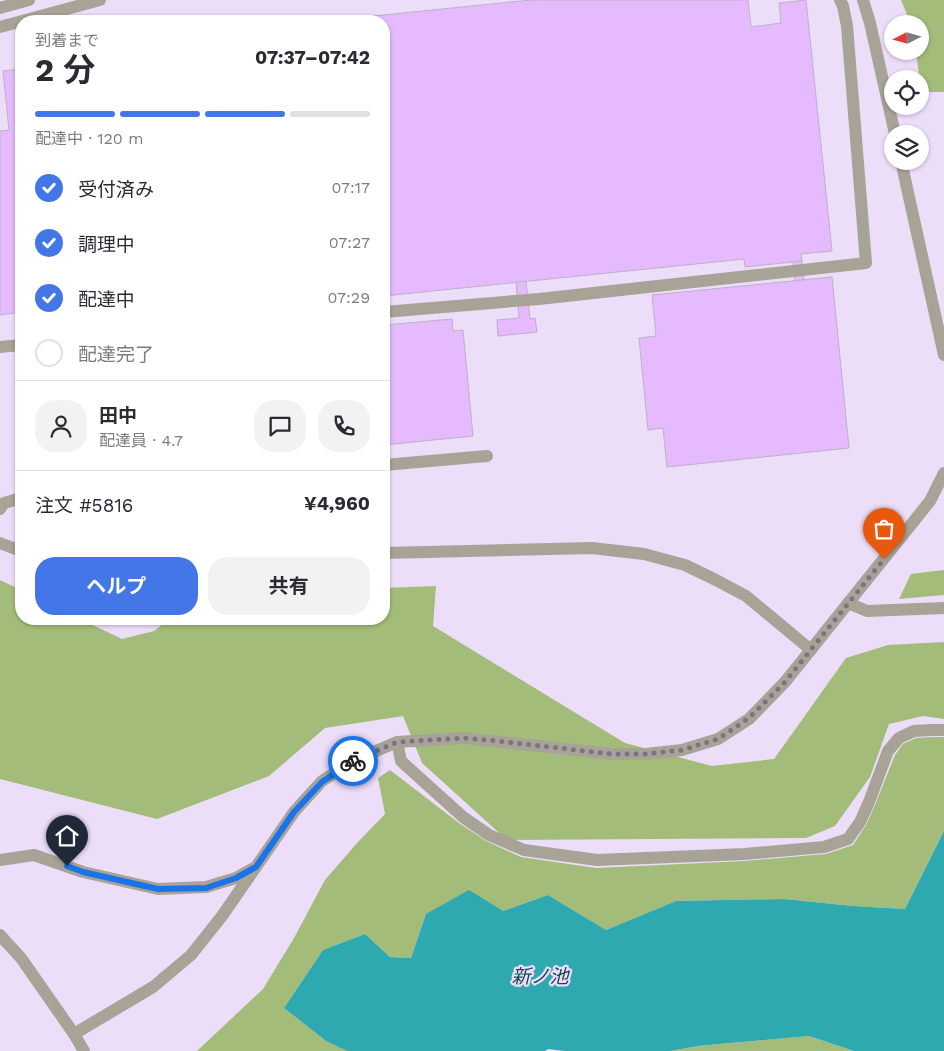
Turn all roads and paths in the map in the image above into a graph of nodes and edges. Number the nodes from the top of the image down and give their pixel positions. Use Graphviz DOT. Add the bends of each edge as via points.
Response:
graph roads {
  1 [pos="29,0"];
  2 [pos="100,0"];
  3 [pos="840,0"];
  4 [pos="863,0"];
  5 [pos="0,8"];
  6 [pos="44,15"];
  7 [pos="15,23"];
  8 [pos="0,27"];
  9 [pos="893,125"];
  10 [pos="903,170"];
  11 [pos="390,311"];
  12 [pos="15,346"];
  13 [pos="0,347"];
  14 [pos="944,355"];
  15 [pos="487,456"];
  16 [pos="390,464"];
  17 [pos="944,473"];
  18 [pos="15,500"];
  19 [pos="0,509"];
  20 [pos="0,543"];
  21 [pos="15,549"];
  22 [pos="390,553"];
  23 [pos="848,603"];
  24 [pos="944,608"];
  25 [pos="811,650"];
  26 [pos="944,730"];
  27 [pos="397,742"];
  28 [pos="0,860"];
  29 [pos="256,867"];
  30 [pos="0,935"];
  31 [pos="74,1034"];
  32 [pos="84,1051"];
  1 -- 5 [label="street"];
  2 -- 6 [label="street"];
  3 -- 11 [label="street" via="847,26 866,263"];
  4 -- 9 [label="street"];
  7 -- 8 [label="street"];
  10 -- 14 [label="street"];
  12 -- 13 [label="street"];
  15 -- 16 [label="street"];
  17 -- 23 [label="street" via="930,501"];
  18 -- 19 [label="street" via="4,503"];
  20 -- 21 [label="street"];
  22 -- 25 [label="street" via="592,548 644,554 685,565 746,596"];
  23 -- 24 [label="street" via="867,611"];
  23 -- 25 [label="street"];
  25 -- 27 [label="street" via="749,718 718,739 682,750 612,754 464,738"];
  26 -- 27 [label="street" via="914,732 899,738 888,751 860,822 848,839 824,847 745,854 597,860 524,850 489,835 463,817 401,761"];
  27 -- 29 [label="street" via="354,760 322,782 294,812"];
  28 -- 29 [label="street" via="34,855 83,872 158,889 206,888"];
  29 -- 31 [label="street" via="191,955 153,987"];
  30 -- 31 [label="street" via="21,958"];
  31 -- 32 [label="street"];
}
